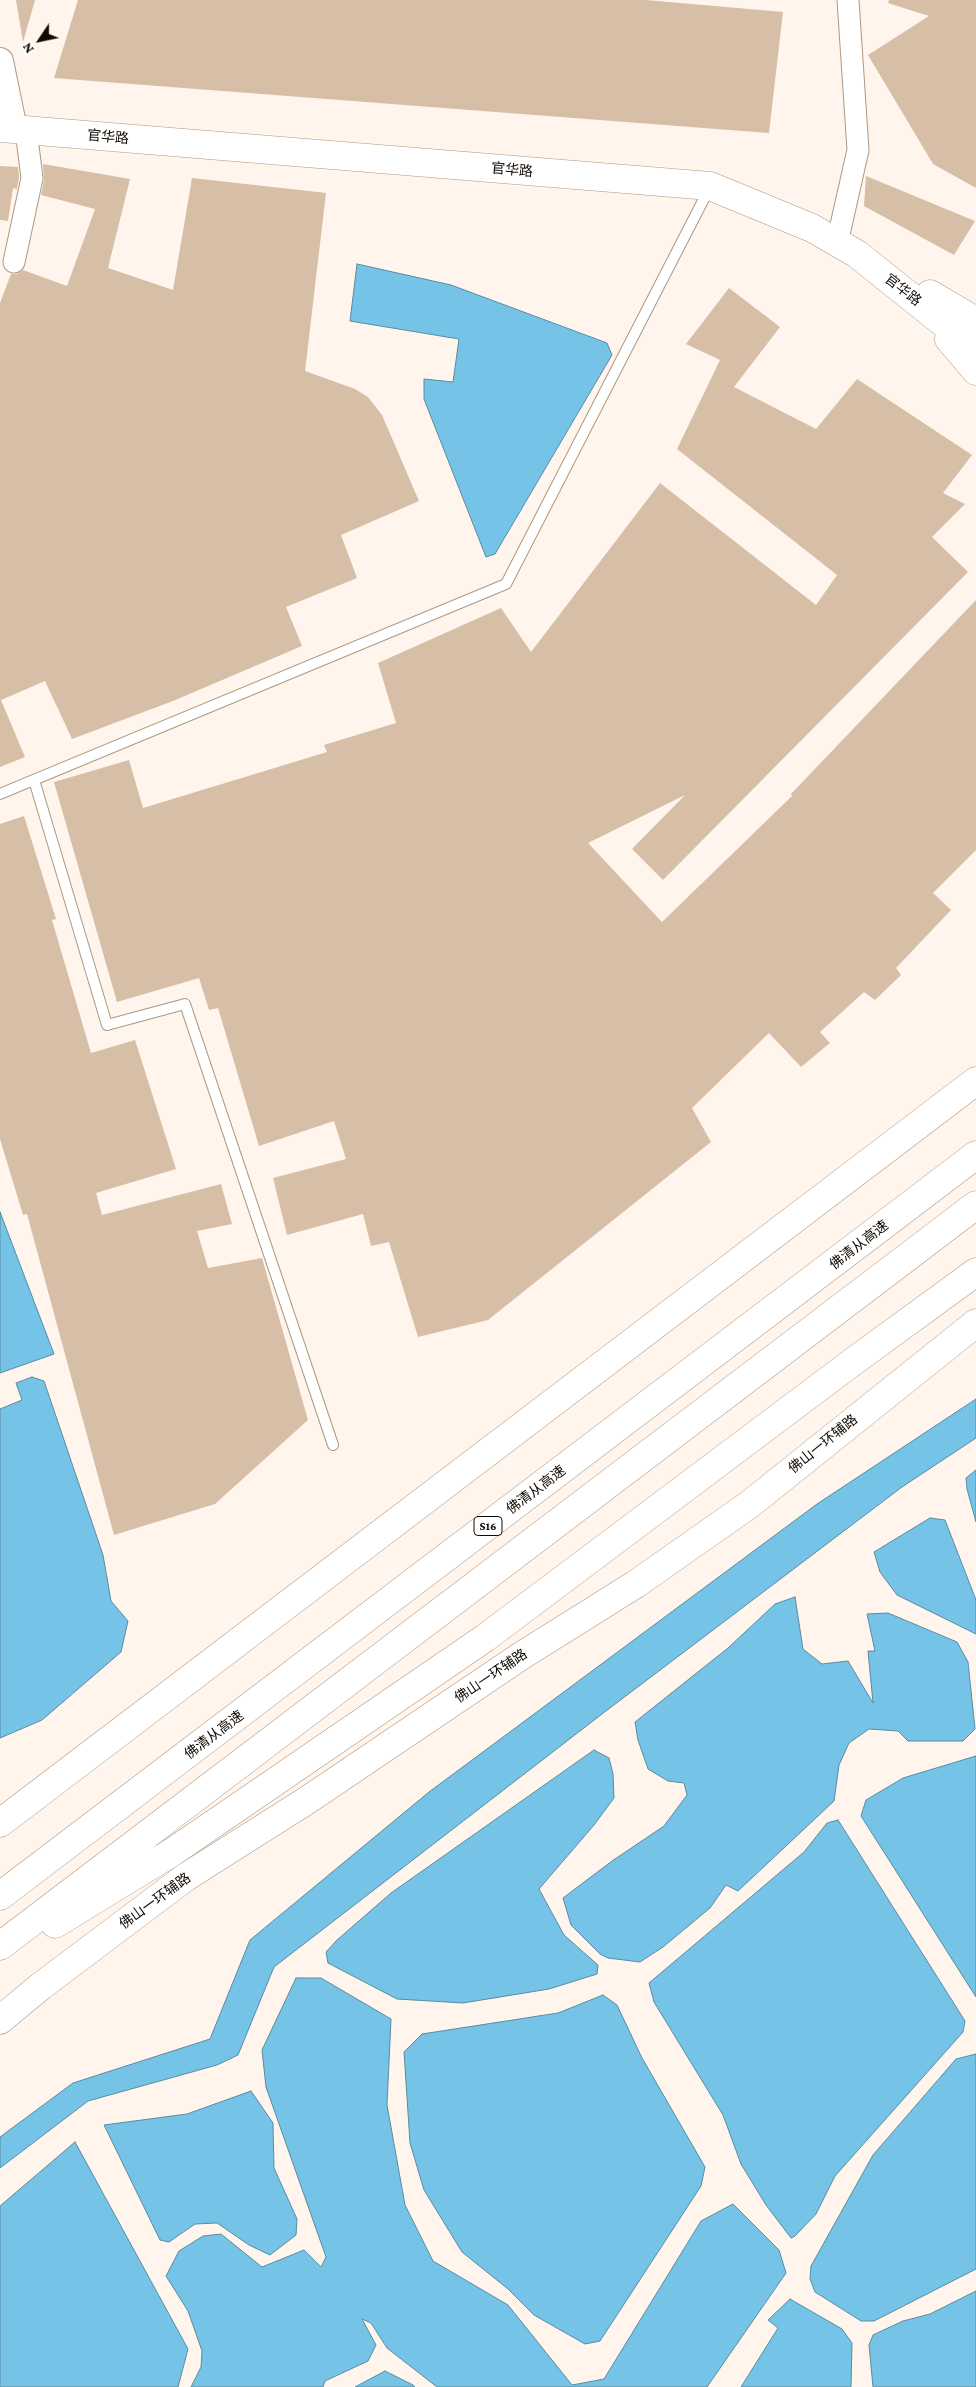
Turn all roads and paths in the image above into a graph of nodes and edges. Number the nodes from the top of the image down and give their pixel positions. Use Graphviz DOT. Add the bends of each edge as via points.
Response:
graph roads {
  1 [pos="848,0"];
  2 [pos="0,61"];
  3 [pos="13,129"];
  4 [pos="710,186"];
  5 [pos="847,248"];
  6 [pos="14,262"];
  7 [pos="914,298"];
  8 [pos="976,321"];
  9 [pos="976,349"];
  10 [pos="976,371"];
  11 [pos="34,780"];
  12 [pos="0,794"];
  13 [pos="976,1081"];
  14 [pos="976,1155"];
  15 [pos="976,1205"];
  16 [pos="976,1272"];
  17 [pos="976,1322"];
  18 [pos="333,1446"];
  19 [pos="0,1823"];
  20 [pos="0,1896"];
  21 [pos="0,1946"];
  22 [pos="0,1957"];
  23 [pos="0,2020"];
  1 -- 5 [label="street" via="858,150"];
  2 -- 3 [label="street"];
  3 -- 4 [label="main road, 官华路"];
  3 -- 6 [label="street" via="32,178"];
  4 -- 5 [label="main road, 官华路" via="812,228"];
  4 -- 11 [label="lane" via="506,584"];
  5 -- 7 [label="main road, 官华路"];
  5 -- 8 [label="main road"];
  7 -- 9 [label="main road, 官华路"];
  7 -- 10 [label="main road"];
  11 -- 12 [label="lane"];
  11 -- 18 [label="lane" via="107,1025 185,1004"];
  13 -- 19 [label="main road"];
  14 -- 20 [label="main road, 佛清从高速 / S16"];
  15 -- 21 [label="main road"];
  16 -- 22 [label="main road" via="485,1638 170,1853"];
  17 -- 23 [label="main road, 佛山一环辅路" via="750,1504 636,1584 186,1877"];
}
